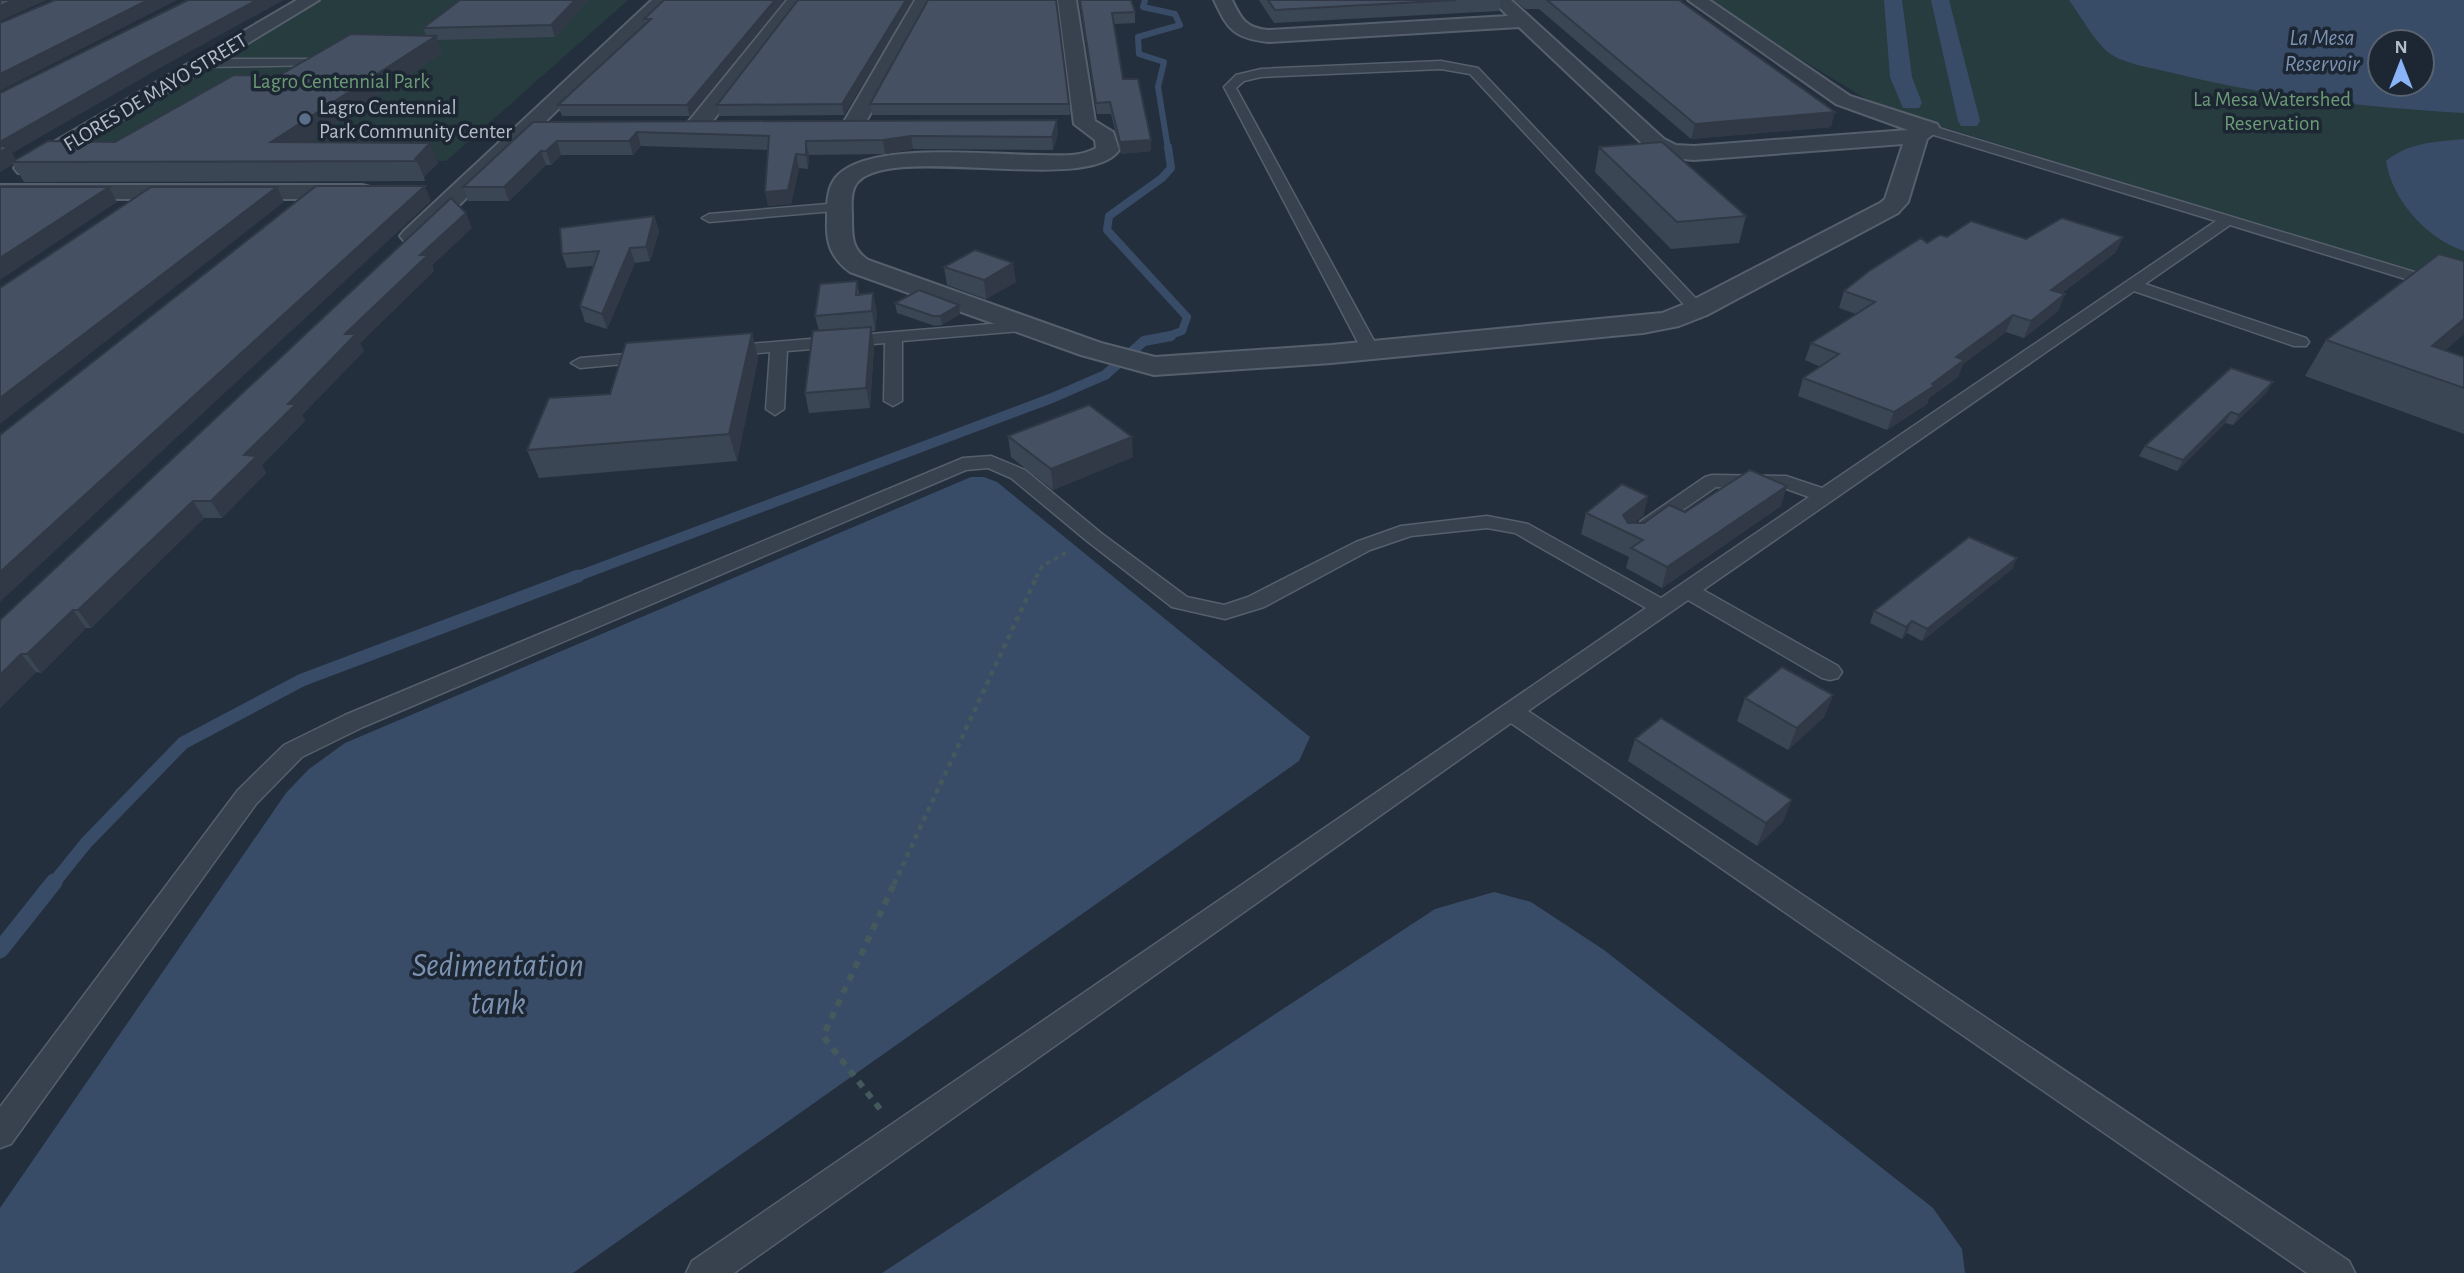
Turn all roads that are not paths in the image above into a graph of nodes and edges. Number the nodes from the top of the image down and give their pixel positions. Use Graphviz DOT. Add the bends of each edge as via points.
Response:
graph roads {
  1 [pos="310,0"];
  2 [pos="662,0"];
  3 [pos="796,0"];
  4 [pos="924,0"];
  5 [pos="1067,0"];
  6 [pos="1223,0"];
  7 [pos="1501,0"];
  8 [pos="1697,0"];
  9 [pos="1524,21"];
  10 [pos="204,63"];
  11 [pos="320,63"];
  12 [pos="1085,124"];
  13 [pos="1058,125"];
  14 [pos="529,126"];
  15 [pos="557,126"];
  16 [pos="669,126"];
  17 [pos="697,126"];
  18 [pos="723,126"];
  19 [pos="880,126"];
  20 [pos="827,127"];
  21 [pos="852,127"];
  22 [pos="1923,133"];
  23 [pos="0,184"];
  24 [pos="421,191"];
  25 [pos="461,191"];
  26 [pos="0,192"];
  27 [pos="315,192"];
  28 [pos="381,192"];
  29 [pos="151,193"];
  30 [pos="840,207"];
  31 [pos="119,215"];
  32 [pos="282,218"];
  33 [pos="709,218"];
  34 [pos="2226,221"];
  35 [pos="391,258"];
  36 [pos="2132,285"];
  37 [pos="2464,292"];
  38 [pos="1697,309"];
  39 [pos="1027,326"];
  40 [pos="894,337"];
  41 [pos="2300,342"];
  42 [pos="779,346"];
  43 [pos="1370,350"];
  44 [pos="713,352"];
  45 [pos="673,355"];
  46 [pos="580,363"];
  47 [pos="894,401"];
  48 [pos="775,409"];
  49 [pos="1825,496"];
  50 [pos="1630,537"];
  51 [pos="1688,591"];
  52 [pos="1663,608"];
  53 [pos="1830,672"];
  54 [pos="1511,711"];
  55 [pos="0,1133"];
  56 [pos="704,1273"];
  57 [pos="2337,1273"];
  1 -- 10 [label="street, FLORES DE MAYO STREET"];
  2 -- 14 [label="street"];
  3 -- 17 [label="street"];
  4 -- 21 [label="street"];
  5 -- 12 [label="street"];
  6 -- 9 [label="street" via="1236,28 1248,35"];
  7 -- 9 [label="street"];
  8 -- 22 [label="street" via="1843,100"];
  9 -- 22 [label="street" via="1656,144 1671,151 1694,153"];
  10 -- 11 [label="lane"];
  10 -- 23 [label="street, FLORES DE MAYO STREET"];
  12 -- 13 [label="street"];
  12 -- 30 [label="street" via="1105,137 1105,155 1084,160 918,161 872,166 847,179"];
  14 -- 15 [label="street"];
  14 -- 25 [label="street"];
  16 -- 17 [label="street"];
  17 -- 18 [label="street"];
  19 -- 21 [label="street"];
  20 -- 21 [label="street"];
  22 -- 34 [label="lane"];
  22 -- 38 [label="street" via="1896,202 1889,208"];
  24 -- 25 [label="street"];
  25 -- 35 [label="street"];
  26 -- 29 [label="street"];
  27 -- 28 [label="street"];
  27 -- 29 [label="street"];
  27 -- 32 [label="street"];
  29 -- 31 [label="street"];
  30 -- 33 [label="lane"];
  30 -- 39 [label="street" via="839,244 845,257 859,266"];
  34 -- 36 [label="lane"];
  34 -- 37 [label="lane"];
  36 -- 41 [label="lane"];
  36 -- 49 [label="lane"];
  38 -- 43 [label="street" via="1643,326"];
  38 -- 43 [label="lane" via="1474,71 1441,65 1261,73 1240,78 1230,87"];
  39 -- 40 [label="lane"];
  39 -- 43 [label="street" via="1136,362 1168,366"];
  40 -- 42 [label="lane"];
  40 -- 47 [label="lane"];
  42 -- 44 [label="lane"];
  42 -- 48 [label="lane"];
  45 -- 46 [label="lane"];
  49 -- 50 [label="lane" via="1787,482 1712,481"];
  49 -- 51 [label="lane"];
  51 -- 52 [label="lane"];
  51 -- 53 [label="lane"];
  52 -- 54 [label="lane"];
  52 -- 55 [label="lane" via="1521,528 1487,522 1408,530 1363,546 1256,602 1225,612 1180,602 1018,474 991,462 963,464 354,720 293,751 247,797"];
  54 -- 56 [label="lane"];
  54 -- 57 [label="lane"];
}
